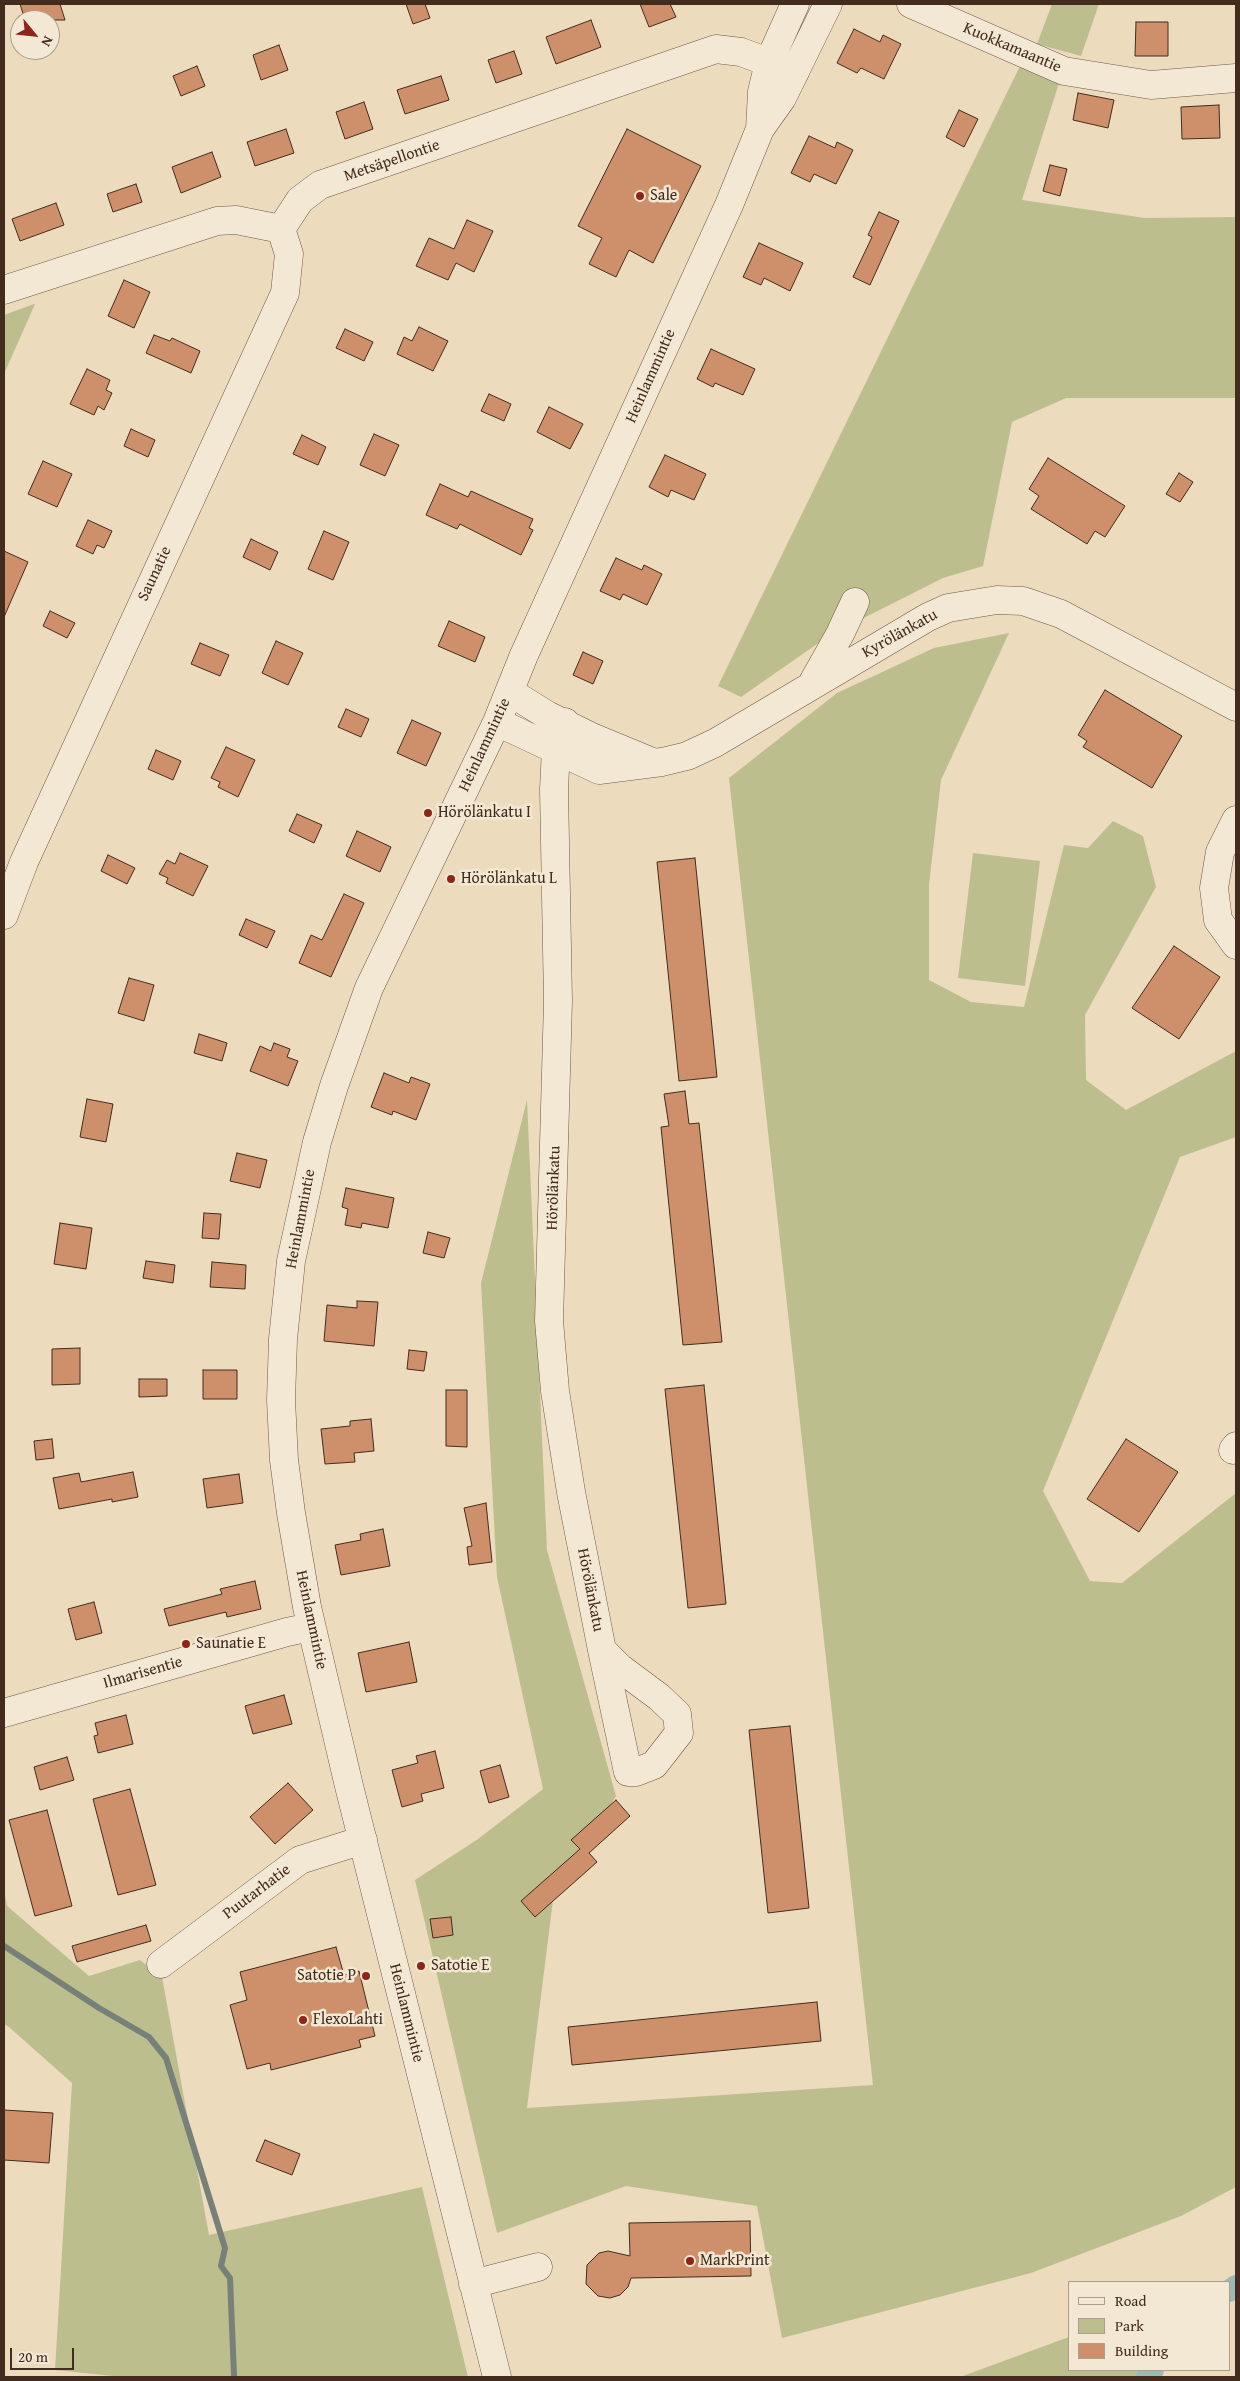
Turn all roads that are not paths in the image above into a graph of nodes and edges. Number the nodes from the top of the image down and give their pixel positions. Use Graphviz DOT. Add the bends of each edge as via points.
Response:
graph roads {
  1 [pos="795,4"];
  2 [pos="828,4"];
  3 [pos="911,4"];
  4 [pos="769,62"];
  5 [pos="795,72"];
  6 [pos="1236,78"];
  7 [pos="760,129"];
  8 [pos="280,229"];
  9 [pos="4,290"];
  10 [pos="855,602"];
  11 [pos="810,686"];
  12 [pos="510,692"];
  13 [pos="1236,707"];
  14 [pos="497,722"];
  15 [pos="565,722"];
  16 [pos="556,749"];
  17 [pos="656,763"];
  18 [pos="1236,820"];
  19 [pos="4,915"];
  20 [pos="1236,945"];
  21 [pos="311,1627"];
  22 [pos="602,1650"];
  23 [pos="4,1713"];
  24 [pos="363,1840"];
  25 [pos="161,1964"];
  26 [pos="538,2267"];
  27 [pos="473,2284"];
  28 [pos="497,2377"];
  1 -- 4 [label="street, Heinlammintie"];
  2 -- 5 [label="street, Heinlammintie"];
  3 -- 6 [label="street, Kuokkamaantie" via="1064,71 1151,85"];
  4 -- 5 [label="street, Metsäpellontie"];
  4 -- 7 [label="street, Heinlammintie" via="762,92"];
  4 -- 8 [label="street, Metsäpellontie" via="741,52 716,50 678,62 320,186 300,200"];
  5 -- 7 [label="street, Heinlammintie" via="782,98"];
  7 -- 12 [label="street, Heinlammintie" via="729,205"];
  8 -- 9 [label="street" via="236,220 217,221"];
  8 -- 19 [label="street, Saunatie" via="289,254 285,293 24,862"];
  10 -- 11 [label="street"];
  11 -- 13 [label="street, Kyrölänkatu" via="891,637 948,608 997,600 1022,601 1061,614"];
  11 -- 17 [label="street, Kyrölänkatu" via="715,743 687,756"];
  12 -- 14 [label="street, Heinlammintie"];
  12 -- 15 [label="street"];
  14 -- 16 [label="street, Kyrölänkatu"];
  14 -- 21 [label="street, Heinlammintie" via="369,988 334,1086 302,1202 291,1261 281,1400 284,1460"];
  15 -- 16 [label="street, Hörölänkatu"];
  15 -- 17 [label="street" via="620,750"];
  16 -- 17 [label="street, Kyrölänkatu" via="599,770"];
  16 -- 22 [label="street, Hörölänkatu" via="558,1001 549,1321 570,1483"];
  18 -- 20 [label="street" via="1220,852 1214,888 1218,920"];
  21 -- 23 [label="street, Ilmarisentie"];
  21 -- 24 [label="street, Heinlammintie"];
  24 -- 25 [label="street, Puutarhatie" via="300,1860"];
  24 -- 27 [label="street, Heinlammintie"];
  26 -- 27 [label="street"];
  27 -- 28 [label="street, Heinlammintie"];
}
